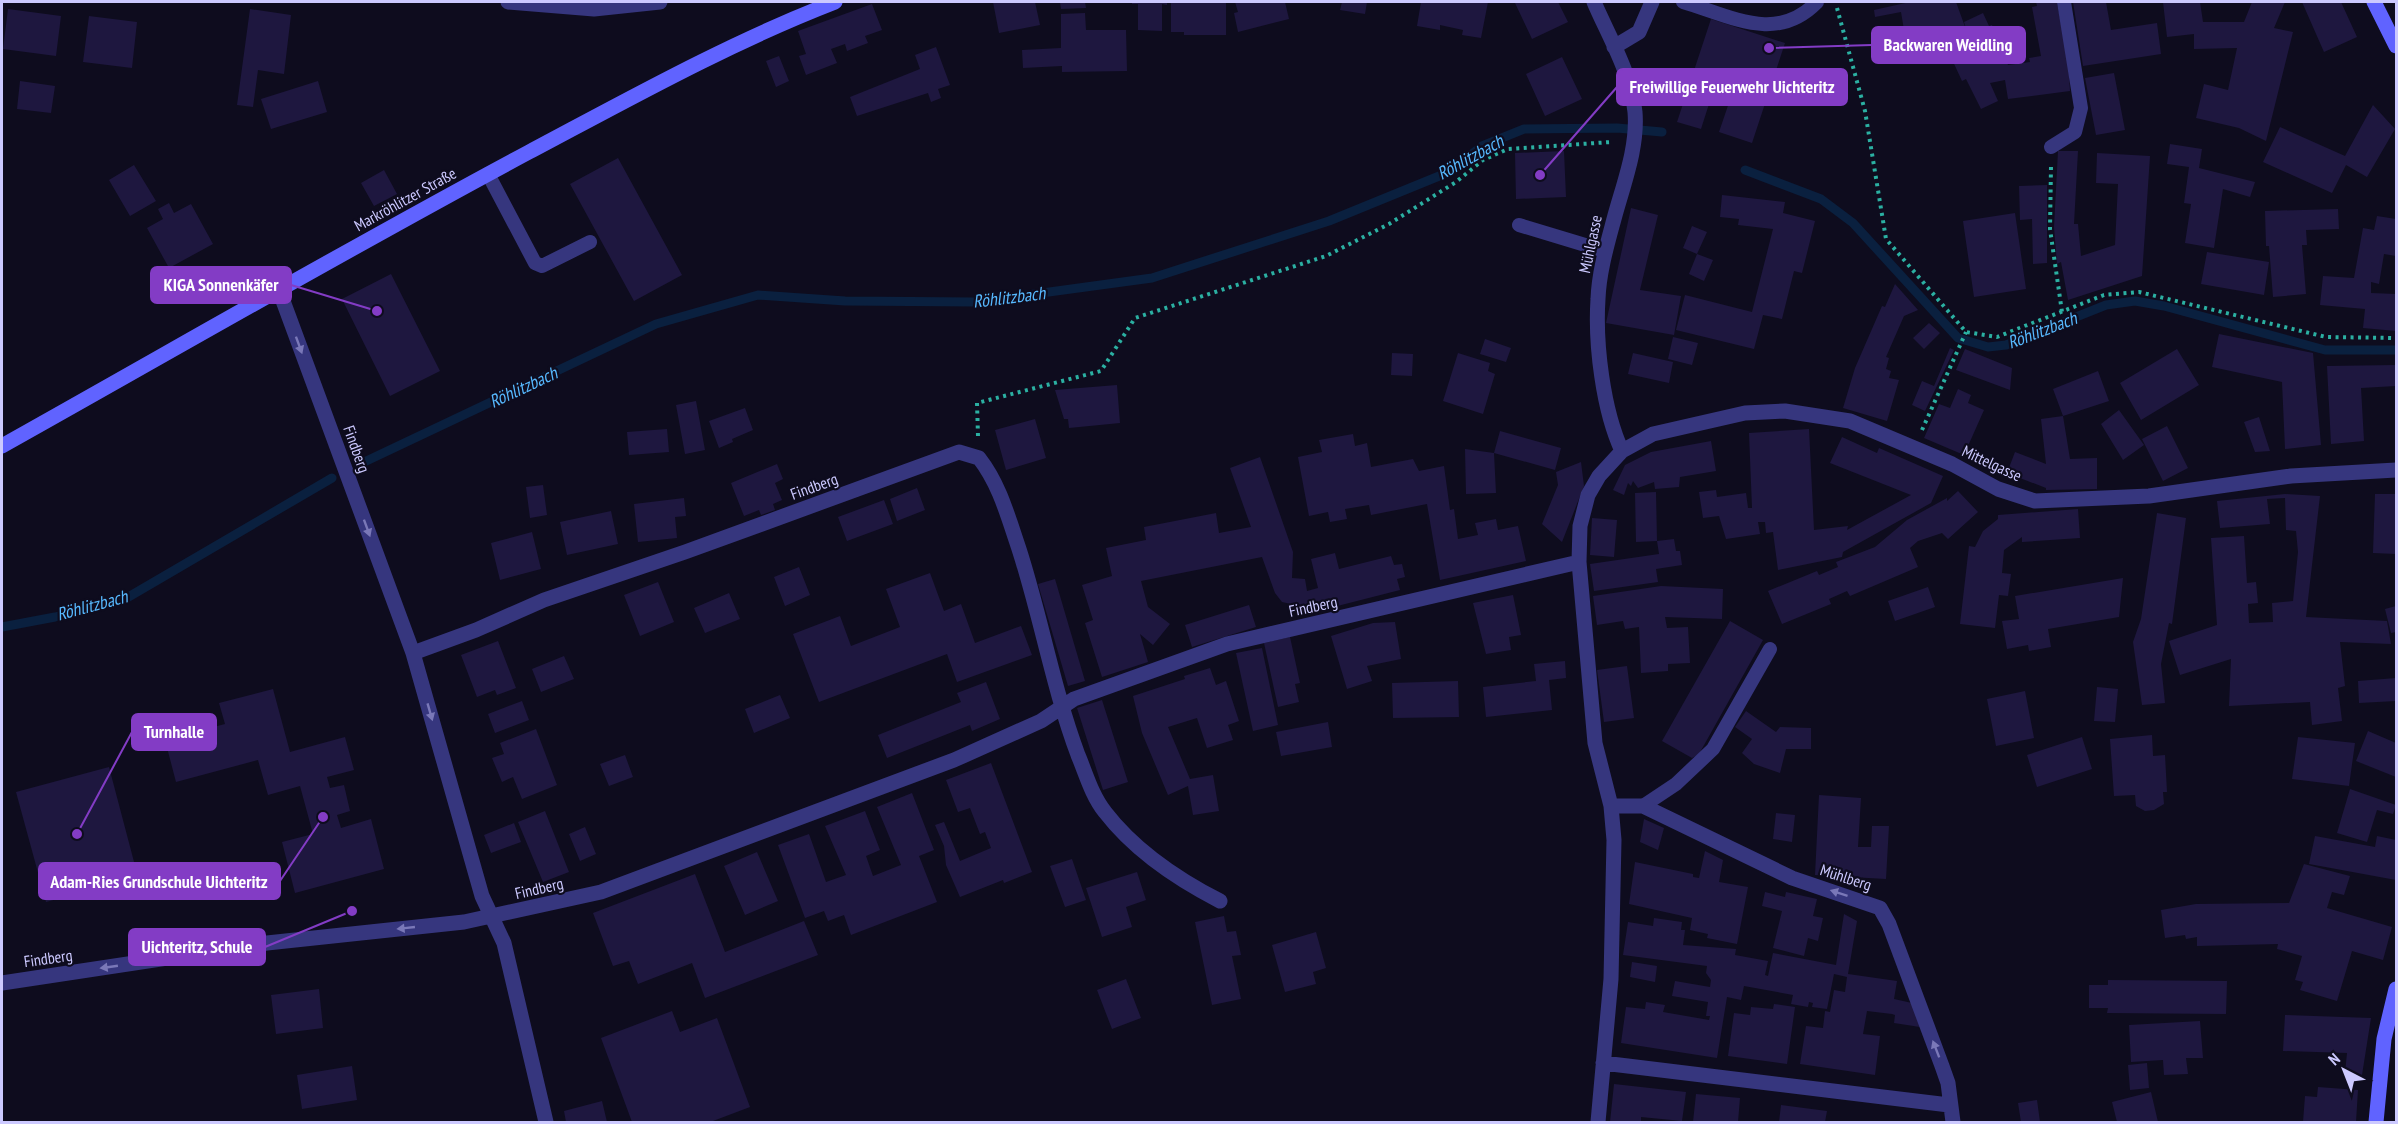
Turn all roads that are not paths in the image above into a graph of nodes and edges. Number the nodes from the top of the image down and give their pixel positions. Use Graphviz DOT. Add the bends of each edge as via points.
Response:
graph roads {
  1 [pos="508,2"];
  2 [pos="660,2"];
  3 [pos="836,2"];
  4 [pos="1594,2"];
  5 [pos="1652,2"];
  6 [pos="1683,2"];
  7 [pos="1817,2"];
  8 [pos="2064,2"];
  9 [pos="2374,2"];
  10 [pos="2397,45"];
  11 [pos="1614,47"];
  12 [pos="2051,147"];
  13 [pos="489,174"];
  14 [pos="1519,225"];
  15 [pos="590,242"];
  16 [pos="1605,251"];
  17 [pos="279,290"];
  18 [pos="2,446"];
  19 [pos="1622,451"];
  20 [pos="2397,470"];
  21 [pos="1579,562"];
  22 [pos="1770,648"];
  23 [pos="413,653"];
  24 [pos="1062,707"];
  25 [pos="1611,806"];
  26 [pos="1643,806"];
  27 [pos="1220,901"];
  28 [pos="492,917"];
  29 [pos="2,983"];
  30 [pos="2397,989"];
  31 [pos="1603,1063"];
  32 [pos="1949,1106"];
  33 [pos="546,1122"];
  34 [pos="1598,1122"];
  35 [pos="1953,1122"];
  36 [pos="2376,1122"];
  1 -- 2 [label="street" via="594,9"];
  3 -- 13 [label="main road, Markröhlitzer Straße" via="774,27 647,89"];
  4 -- 11 [label="street, Mühlgasse"];
  5 -- 11 [label="street" via="1639,32"];
  6 -- 7 [label="lane" via="1763,26 1785,23 1805,14"];
  8 -- 12 [label="lane" via="2081,108 2075,132"];
  9 -- 10 [label="main road"];
  11 -- 16 [label="street, Mühlgasse" via="1630,84 1634,141"];
  13 -- 15 [label="lane" via="535,263 542,266"];
  13 -- 17 [label="main road, Markröhlitzer Straße"];
  14 -- 16 [label="lane"];
  16 -- 19 [label="street, Mühlgasse" via="1598,299 1599,345 1611,428"];
  17 -- 18 [label="main road, Markröhlitzer Straße"];
  17 -- 23 [label="street, Findberg, one-way"];
  19 -- 20 [label="street, Mittelgasse" via="1653,434 1745,413 1785,411 1850,421 1915,447 1998,489 2035,501 2149,496 2291,476"];
  19 -- 21 [label="street" via="1606,465 1588,495 1580,526"];
  21 -- 24 [label="street, Findberg" via="1227,644 1074,699"];
  21 -- 25 [label="street" via="1595,743"];
  22 -- 26 [label="lane" via="1713,749 1676,784"];
  23 -- 24 [label="street, Findberg" via="544,600 959,452 979,458 997,485 1030,584"];
  23 -- 28 [label="street, Findberg, one-way" via="482,896"];
  24 -- 27 [label="street" via="1088,781 1105,812 1153,859 1184,882"];
  24 -- 28 [label="street, Findberg" via="1041,721 954,760 601,892"];
  25 -- 26 [label="street, Mühlberg"];
  25 -- 31 [label="street" via="1611,979"];
  32 -- 26 [label="street, Mühlberg, one-way" via="1948,1083 1880,908 1792,878"];
  28 -- 29 [label="street, Findberg, one-way" via="267,943"];
  28 -- 33 [label="street" via="504,943"];
  30 -- 36 [label="main road" via="2384,1039"];
  31 -- 32 [label="street"];
  31 -- 34 [label="street"];
  32 -- 35 [label="street, Mühlberg"];
}
